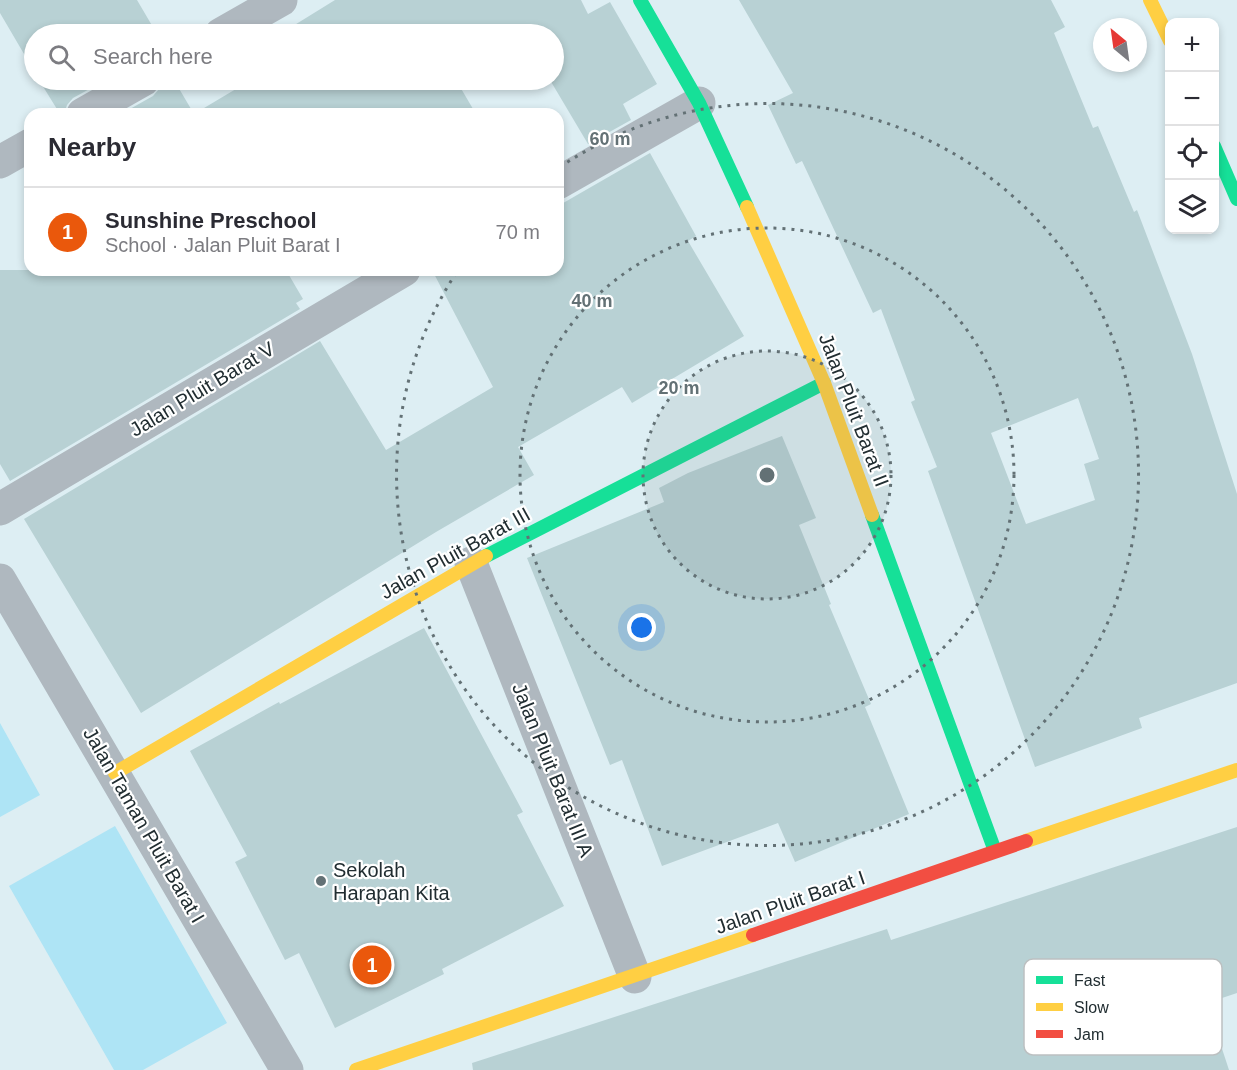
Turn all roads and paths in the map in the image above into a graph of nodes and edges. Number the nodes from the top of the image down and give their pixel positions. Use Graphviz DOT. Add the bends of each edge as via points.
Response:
graph roads {
  1 [pos="280,0"];
  2 [pos="640,0"];
  3 [pos="1150,0"];
  4 [pos="238,24"];
  5 [pos="1165,31"];
  6 [pos="126,90"];
  7 [pos="699,103"];
  8 [pos="94,108"];
  9 [pos="24,148"];
  10 [pos="1219,156"];
  11 [pos="0,162"];
  12 [pos="564,180"];
  13 [pos="1237,199"];
  14 [pos="394,276"];
  15 [pos="824,383"];
  16 [pos="0,509"];
  17 [pos="471,563"];
  18 [pos="0,580"];
  19 [pos="1237,770"];
  20 [pos="115,773"];
  21 [pos="995,851"];
  22 [pos="635,977"];
  23 [pos="287,1070"];
  24 [pos="356,1070"];
  1 -- 4 [label="street"];
  2 -- 7 [label="street, Jalan Pluit Barat II"];
  3 -- 5 [label="street"];
  6 -- 8 [label="street"];
  7 -- 12 [label="street"];
  7 -- 15 [label="street, Jalan Pluit Barat II"];
  9 -- 11 [label="street"];
  10 -- 13 [label="street"];
  14 -- 16 [label="street, Jalan Pluit Barat V"];
  15 -- 17 [label="street, Jalan Pluit Barat III"];
  15 -- 21 [label="street, Jalan Pluit Barat II"];
  17 -- 20 [label="street, Jalan Pluit Barat III"];
  17 -- 22 [label="street, Jalan Pluit Barat III A"];
  18 -- 20 [label="street, Jalan Taman Pluit Barat I"];
  19 -- 21 [label="street, Jalan Pluit Barat I"];
  20 -- 23 [label="street, Jalan Taman Pluit Barat I"];
  21 -- 22 [label="street, Jalan Pluit Barat I"];
  22 -- 24 [label="street, Jalan Pluit Barat I"];
}
